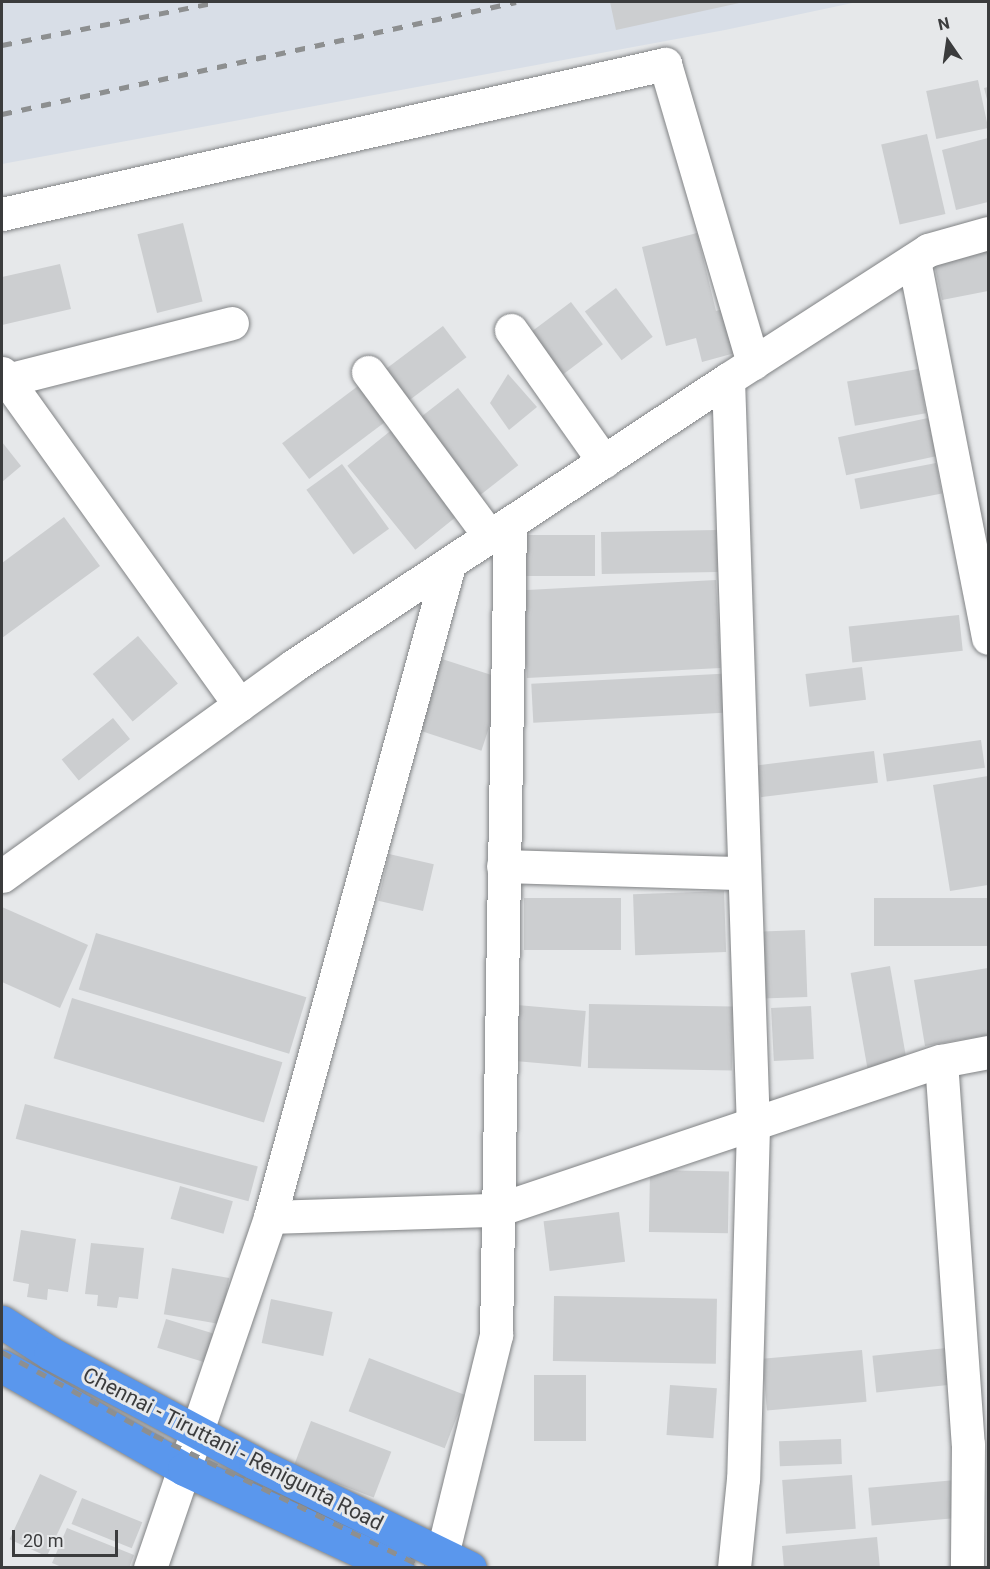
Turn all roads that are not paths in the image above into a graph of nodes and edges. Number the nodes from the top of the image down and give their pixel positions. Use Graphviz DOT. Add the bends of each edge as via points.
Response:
graph roads {
  1 [pos="2,214"];
  2 [pos="988,233"];
  3 [pos="914,260"];
  4 [pos="232,323"];
  5 [pos="511,330"];
  6 [pos="741,371"];
  7 [pos="368,372"];
  8 [pos="4,377"];
  9 [pos="604,462"];
  10 [pos="500,530"];
  11 [pos="449,565"];
  12 [pos="988,638"];
  13 [pos="240,705"];
  14 [pos="503,866"];
  15 [pos="744,873"];
  16 [pos="2,876"];
  17 [pos="988,1052"];
  18 [pos="941,1061"];
  19 [pos="753,1127"];
  20 [pos="497,1210"];
  21 [pos="270,1217"];
  22 [pos="2,1322"];
  23 [pos="2,1366"];
  24 [pos="198,1431"];
  25 [pos="184,1469"];
  26 [pos="456,1561"];
  27 [pos="150,1568"];
  28 [pos="397,1568"];
  29 [pos="734,1568"];
  30 [pos="967,1568"];
  1 -- 6 [label="street" via="665,64"];
  2 -- 3 [label="street" via="928,250"];
  3 -- 6 [label="street"];
  3 -- 12 [label="street"];
  4 -- 8 [label="street"];
  5 -- 9 [label="street"];
  6 -- 9 [label="street"];
  6 -- 15 [label="street"];
  7 -- 10 [label="street"];
  8 -- 13 [label="street"];
  9 -- 10 [label="street"];
  10 -- 11 [label="street"];
  10 -- 14 [label="street"];
  11 -- 13 [label="street"];
  11 -- 21 [label="street"];
  13 -- 16 [label="street"];
  14 -- 15 [label="street"];
  14 -- 20 [label="street"];
  15 -- 19 [label="street"];
  17 -- 18 [label="street"];
  18 -- 19 [label="street"];
  18 -- 30 [label="street" via="968,1444"];
  19 -- 20 [label="street"];
  19 -- 29 [label="street" via="743,1479"];
  20 -- 21 [label="street"];
  20 -- 26 [label="street" via="496,1335"];
  21 -- 24 [label="street"];
  22 -- 24 [label="highway, Chennai - Tiruttani - Renigunta Road" via="50,1353"];
  23 -- 25 [label="highway, Chennai - Tiruttani - Renigunta Road"];
  24 -- 25 [label="street"];
  24 -- 26 [label="highway, Chennai - Tiruttani - Renigunta Road"];
  25 -- 27 [label="street"];
  25 -- 28 [label="highway, Chennai - Tiruttani - Renigunta Road"];
}
